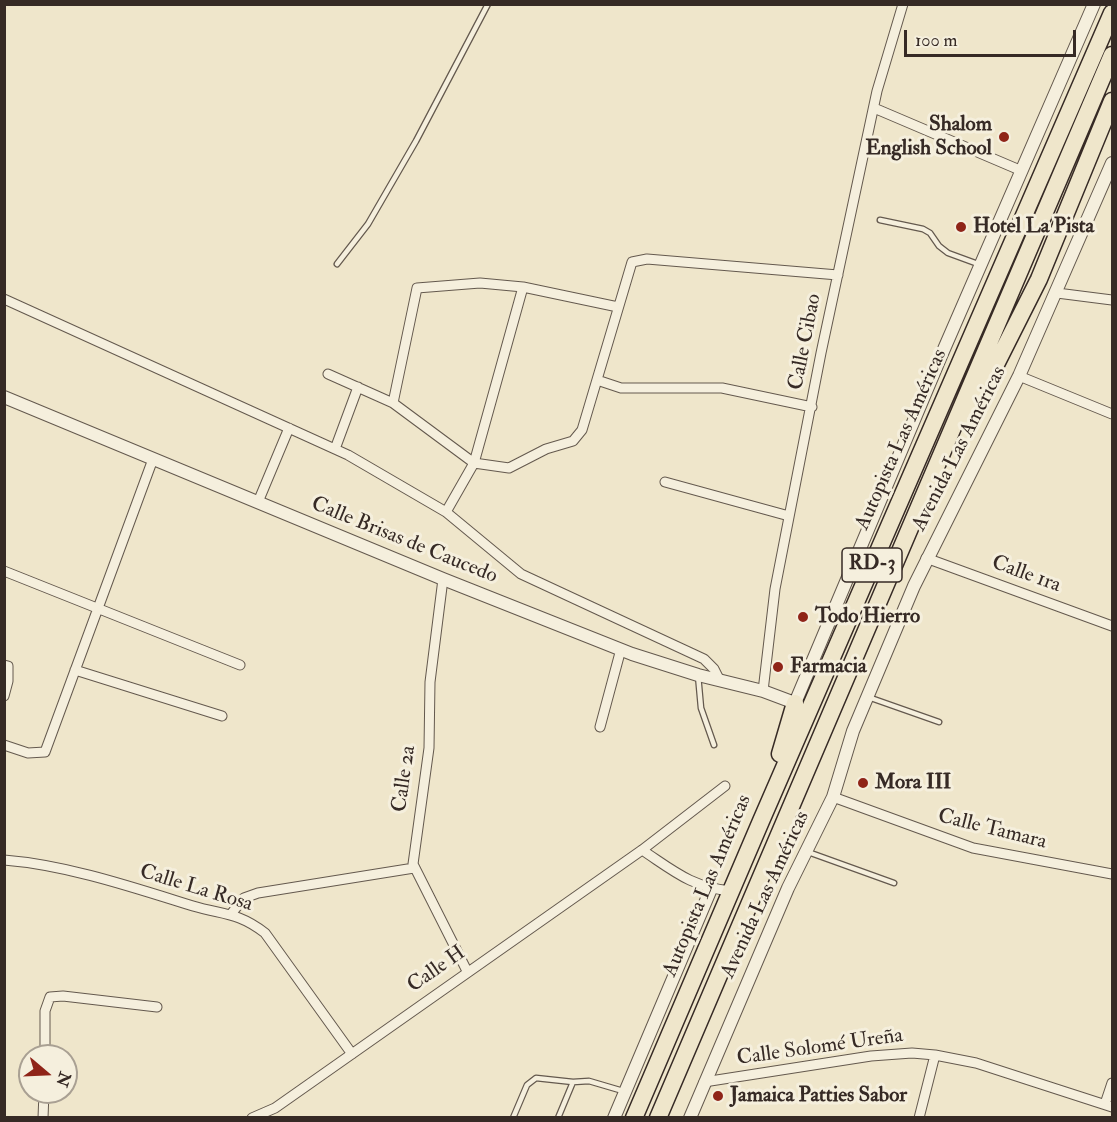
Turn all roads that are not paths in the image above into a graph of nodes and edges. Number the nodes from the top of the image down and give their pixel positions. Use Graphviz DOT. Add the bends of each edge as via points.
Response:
graph roads {
  1 [pos="488,4"];
  2 [pos="903,4"];
  3 [pos="1094,4"];
  4 [pos="1113,13"];
  5 [pos="1113,55"];
  6 [pos="1113,101"];
  7 [pos="874,108"];
  8 [pos="1113,163"];
  9 [pos="1022,171"];
  10 [pos="880,220"];
  11 [pos="337,264"];
  12 [pos="981,265"];
  13 [pos="838,274"];
  14 [pos="523,287"];
  15 [pos="1057,292"];
  16 [pos="4,300"];
  17 [pos="1113,300"];
  18 [pos="618,307"];
  19 [pos="328,374"];
  20 [pos="1019,376"];
  21 [pos="597,380"];
  22 [pos="358,387"];
  23 [pos="4,396"];
  24 [pos="393,404"];
  25 [pos="812,407"];
  26 [pos="1113,414"];
  27 [pos="289,428"];
  28 [pos="335,449"];
  29 [pos="153,459"];
  30 [pos="474,463"];
  31 [pos="665,482"];
  32 [pos="258,502"];
  33 [pos="446,512"];
  34 [pos="789,516"];
  35 [pos="910,532"];
  36 [pos="926,558"];
  37 [pos="4,571"];
  38 [pos="443,579"];
  39 [pos="98,608"];
  40 [pos="1113,626"];
  41 [pos="621,649"];
  42 [pos="4,665"];
  43 [pos="240,665"];
  44 [pos="75,670"];
  45 [pos="698,675"];
  46 [pos="719,679"];
  47 [pos="763,691"];
  48 [pos="4,696"];
  49 [pos="867,696"];
  50 [pos="795,703"];
  51 [pos="222,716"];
  52 [pos="939,722"];
  53 [pos="600,726"];
  54 [pos="4,745"];
  55 [pos="714,745"];
  56 [pos="725,786"];
  57 [pos="833,797"];
  58 [pos="761,821"];
  59 [pos="642,850"];
  60 [pos="805,851"];
  61 [pos="4,860"];
  62 [pos="414,868"];
  63 [pos="1113,874"];
  64 [pos="894,883"];
  65 [pos="711,889"];
  66 [pos="731,891"];
  67 [pos="231,914"];
  68 [pos="467,971"];
  69 [pos="157,1007"];
  70 [pos="45,1044"];
  71 [pos="352,1054"];
  72 [pos="935,1055"];
  73 [pos="573,1082"];
  74 [pos="704,1082"];
  75 [pos="1113,1083"];
  76 [pos="626,1091"];
  77 [pos="1109,1106"];
  78 [pos="252,1118"];
  79 [pos="513,1118"];
  80 [pos="558,1118"];
  81 [pos="614,1118"];
  82 [pos="634,1118"];
  83 [pos="658,1118"];
  84 [pos="690,1118"];
  85 [pos="920,1118"];
  1 -- 11 [label="lane" via="368,224"];
  2 -- 7 [label="street, Calle Cibao"];
  3 -- 9 [label="street"];
  4 -- 58 [label="highway, Autopista Las Américas / RD-3"];
  5 -- 35 [label="highway, Autopista Las Américas / RD-3"];
  6 -- 35 [label="highway" via="1039,279"];
  7 -- 9 [label="street"];
  7 -- 13 [label="street, Calle Cibao"];
  8 -- 15 [label="street, Avenida Las Américas"];
  9 -- 12 [label="street"];
  10 -- 12 [label="lane" via="923,229 948,253"];
  12 -- 50 [label="street"];
  13 -- 18 [label="street" via="647,258 632,262"];
  13 -- 25 [label="street, Calle Cibao"];
  14 -- 18 [label="street"];
  14 -- 24 [label="street" via="480,283 417,288"];
  14 -- 30 [label="street"];
  15 -- 17 [label="street"];
  15 -- 20 [label="street, Avenida Las Américas"];
  16 -- 27 [label="street"];
  18 -- 21 [label="street"];
  19 -- 22 [label="street"];
  20 -- 26 [label="street"];
  20 -- 36 [label="street, Avenida Las Américas"];
  21 -- 25 [label="street" via="621,387 722,388"];
  21 -- 30 [label="street" via="582,429 573,441 546,449 509,468"];
  22 -- 24 [label="street"];
  22 -- 28 [label="street"];
  23 -- 29 [label="street, Calle Brisas de Caucedo"];
  24 -- 30 [label="street"];
  25 -- 34 [label="street, Calle Cibao"];
  27 -- 28 [label="street"];
  27 -- 32 [label="street"];
  28 -- 33 [label="street"];
  29 -- 32 [label="street, Calle Brisas de Caucedo"];
  29 -- 39 [label="street"];
  30 -- 33 [label="street"];
  31 -- 34 [label="street"];
  32 -- 38 [label="street, Calle Brisas de Caucedo"];
  33 -- 46 [label="street" via="521,574 704,659"];
  34 -- 47 [label="street, Calle Cibao" via="774,589"];
  35 -- 83 [label="highway, Autopista Las Américas / RD-3"];
  36 -- 40 [label="street, Calle 1ra"];
  36 -- 49 [label="street, Avenida Las Américas"];
  37 -- 39 [label="street"];
  38 -- 41 [label="street, Calle Brisas de Caucedo"];
  38 -- 62 [label="street, Calle 2a"];
  39 -- 43 [label="street"];
  39 -- 44 [label="street"];
  41 -- 45 [label="street, Calle Brisas de Caucedo"];
  41 -- 53 [label="street"];
  42 -- 48 [label="street" via="8,666 8,681"];
  44 -- 51 [label="street"];
  44 -- 54 [label="street" via="45,752 28,753"];
  45 -- 46 [label="street, Calle Brisas de Caucedo"];
  45 -- 55 [label="lane" via="701,708"];
  46 -- 47 [label="street, Calle Brisas de Caucedo"];
  47 -- 50 [label="street, Calle Brisas de Caucedo"];
  49 -- 52 [label="lane"];
  49 -- 57 [label="street, Avenida Las Américas"];
  50 -- 58 [label="highway"];
  56 -- 59 [label="street, Calle H"];
  57 -- 60 [label="street, Avenida Las Américas"];
  57 -- 63 [label="street, Calle Tamara" via="973,848"];
  58 -- 66 [label="highway, Autopista Las Américas / RD-3"];
  59 -- 65 [label="street" via="689,881"];
  59 -- 68 [label="street, Calle H"];
  60 -- 64 [label="lane"];
  60 -- 74 [label="street, Avenida Las Américas"];
  61 -- 67 [label="street, Calle La Rosa" via="31,862"];
  62 -- 67 [label="street" via="258,893 244,898"];
  62 -- 68 [label="street, Calle 2a"];
  65 -- 66 [label="street"];
  65 -- 76 [label="street"];
  66 -- 82 [label="highway, Autopista Las Américas / RD-3"];
  67 -- 71 [label="street, Calle La Rosa" via="265,933"];
  68 -- 71 [label="street, Calle H"];
  69 -- 70 [label="street" via="50,997 45,1011"];
  71 -- 78 [label="street, Calle H" via="275,1108"];
  72 -- 74 [label="street, Calle Solomé Ureña" via="896,1053"];
  72 -- 77 [label="street, Calle Solomé Ureña" via="976,1063"];
  72 -- 85 [label="street"];
  73 -- 76 [label="lane" via="589,1081"];
  73 -- 79 [label="lane" via="536,1078 527,1085"];
  73 -- 80 [label="lane"];
  74 -- 84 [label="street, Avenida Las Américas"];
  75 -- 77 [label="street"];
  76 -- 81 [label="street"];
}
